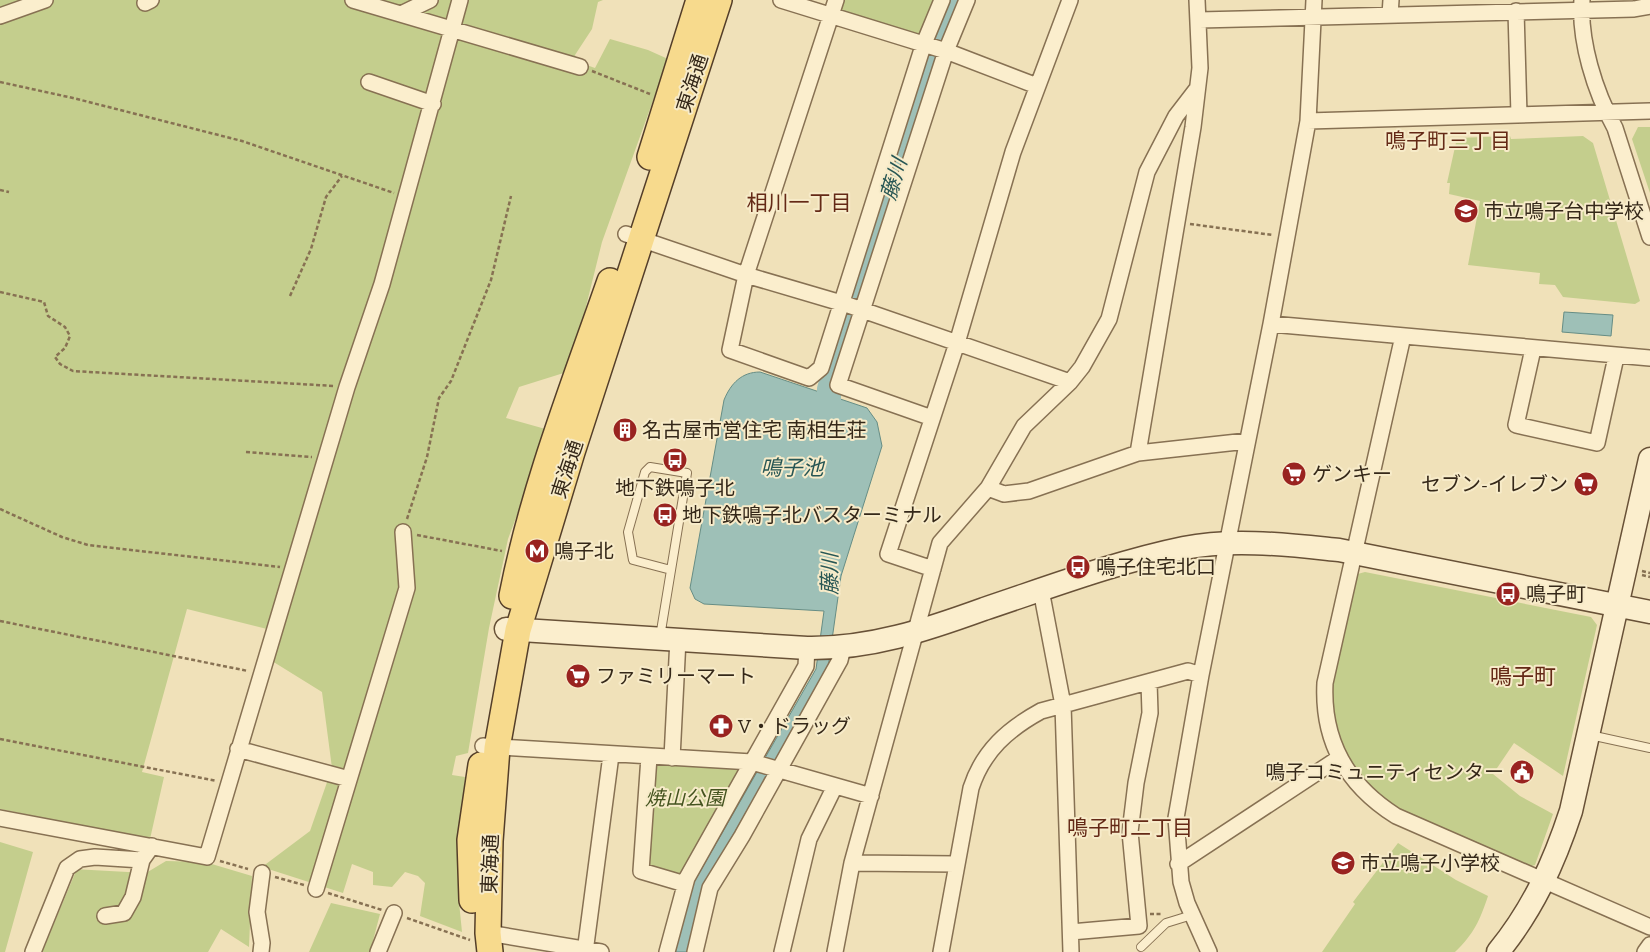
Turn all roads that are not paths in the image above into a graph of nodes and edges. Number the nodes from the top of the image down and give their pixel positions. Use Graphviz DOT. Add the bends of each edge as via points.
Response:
graph roads {
  1 [pos="45,0"];
  2 [pos="353,0"];
  3 [pos="430,0"];
  4 [pos="460,0"];
  5 [pos="700,0"];
  6 [pos="718,0"];
  7 [pos="781,0"];
  8 [pos="836,0"];
  9 [pos="942,0"];
  10 [pos="967,0"];
  11 [pos="1070,0"];
  12 [pos="1197,0"];
  13 [pos="1314,0"];
  14 [pos="1391,0"];
  15 [pos="1582,5"];
  16 [pos="1463,6"];
  17 [pos="1650,6"];
  18 [pos="1516,11"];
  19 [pos="404,13"];
  20 [pos="1390,15"];
  21 [pos="0,16"];
  22 [pos="1313,16"];
  23 [pos="830,17"];
  24 [pos="1200,20"];
  25 [pos="452,28"];
  26 [pos="935,49"];
  27 [pos="580,67"];
  28 [pos="369,82"];
  29 [pos="1037,86"];
  30 [pos="1196,90"];
  31 [pos="433,104"];
  32 [pos="1650,111"];
  33 [pos="1607,113"];
  34 [pos="1519,115"];
  35 [pos="1308,121"];
  36 [pos="634,237"];
  37 [pos="1650,238"];
  38 [pos="746,275"];
  39 [pos="853,306"];
  40 [pos="1271,324"];
  41 [pos="1403,336"];
  42 [pos="957,343"];
  43 [pos="1533,349"];
  44 [pos="1616,356"];
  45 [pos="1650,358"];
  46 [pos="1070,382"];
  47 [pos="932,418"];
  48 [pos="1247,441"];
  49 [pos="1138,453"];
  50 [pos="1650,459"];
  51 [pos="988,488"];
  52 [pos="403,532"];
  53 [pos="1227,543"];
  54 [pos="1353,553"];
  55 [pos="933,568"];
  56 [pos="671,570"];
  57 [pos="1041,590"];
  58 [pos="1617,605"];
  59 [pos="1650,612"];
  60 [pos="512,630"];
  61 [pos="916,633"];
  62 [pos="669,639"];
  63 [pos="825,648"];
  64 [pos="1201,675"];
  65 [pos="1149,682"];
  66 [pos="1062,705"];
  67 [pos="1588,734"];
  68 [pos="490,747"];
  69 [pos="1650,748"];
  70 [pos="238,749"];
  71 [pos="611,755"];
  72 [pos="649,757"];
  73 [pos="672,758"];
  74 [pos="1339,758"];
  75 [pos="754,763"];
  76 [pos="776,769"];
  77 [pos="349,779"];
  78 [pos="835,786"];
  79 [pos="871,796"];
  80 [pos="0,818"];
  81 [pos="152,846"];
  82 [pos="142,860"];
  83 [pos="852,863"];
  84 [pos="956,864"];
  85 [pos="1178,864"];
  86 [pos="262,873"];
  87 [pos="1545,881"];
  88 [pos="685,884"];
  89 [pos="316,889"];
  90 [pos="394,913"];
  91 [pos="1192,915"];
  92 [pos="105,916"];
  93 [pos="1650,927"];
  94 [pos="1071,932"];
  95 [pos="481,944"];
  96 [pos="1650,945"];
  97 [pos="1140,947"];
  98 [pos="586,951"];
  99 [pos="33,952"];
  100 [pos="261,952"];
  101 [pos="378,952"];
  102 [pos="602,952"];
  103 [pos="667,952"];
  104 [pos="695,952"];
  105 [pos="782,952"];
  106 [pos="835,952"];
  107 [pos="941,952"];
  108 [pos="1071,952"];
  109 [pos="1209,952"];
  110 [pos="1498,952"];
  111 [pos="1645,952"];
  1 -- 21 [label="street"];
  2 -- 19 [label="street"];
  3 -- 19 [label="street"];
  4 -- 25 [label="street"];
  5 -- 36 [label="main road, 東海通" via="667,101"];
  6 -- 36 [label="main road, 東海通"];
  7 -- 23 [label="street"];
  8 -- 23 [label="street"];
  9 -- 26 [label="street"];
  10 -- 26 [label="street"];
  11 -- 29 [label="street"];
  12 -- 24 [label="street"];
  13 -- 22 [label="street"];
  14 -- 20 [label="street"];
  15 -- 17 [label="street"];
  15 -- 18 [label="street"];
  15 -- 33 [label="street" via="1591,65"];
  16 -- 18 [label="street"];
  16 -- 20 [label="street"];
  18 -- 34 [label="street"];
  19 -- 25 [label="street"];
  20 -- 22 [label="street"];
  22 -- 24 [label="street"];
  22 -- 35 [label="street"];
  23 -- 26 [label="street"];
  23 -- 38 [label="street"];
  24 -- 30 [label="street" via="1200,68"];
  25 -- 27 [label="street"];
  25 -- 31 [label="street"];
  26 -- 29 [label="street"];
  26 -- 39 [label="street"];
  26 -- 39 [label="street"];
  28 -- 31 [label="street"];
  29 -- 42 [label="street" via="1013,152"];
  30 -- 46 [label="street" via="1176,116 1147,172 1109,319"];
  30 -- 49 [label="street" via="1178,223"];
  31 -- 70 [label="street" via="382,284 347,387"];
  32 -- 33 [label="street"];
  33 -- 34 [label="street"];
  33 -- 37 [label="street" via="1615,128"];
  34 -- 35 [label="street"];
  35 -- 40 [label="street"];
  36 -- 38 [label="street"];
  36 -- 60 [label="main road, 東海通" via="538,558"];
  36 -- 60 [label="main road, 東海通" via="553,446 520,555"];
  38 -- 39 [label="street"];
  38 -- 39 [label="street" via="730,350 809,378 822,368"];
  39 -- 42 [label="street"];
  39 -- 47 [label="street" via="838,385"];
  40 -- 41 [label="street"];
  40 -- 48 [label="street"];
  41 -- 43 [label="street"];
  41 -- 54 [label="street"];
  42 -- 46 [label="street"];
  42 -- 47 [label="street"];
  43 -- 44 [label="street"];
  43 -- 44 [label="street" via="1516,425 1597,443"];
  44 -- 45 [label="street"];
  46 -- 51 [label="street" via="1024,426"];
  47 -- 55 [label="street" via="888,554"];
  48 -- 49 [label="street"];
  48 -- 53 [label="street"];
  49 -- 51 [label="street" via="1029,491 1004,494"];
  50 -- 58 [label="street"];
  51 -- 55 [label="street" via="940,543"];
  52 -- 77 [label="street" via="407,588"];
  53 -- 54 [label="street" via="1292,545"];
  53 -- 57 [label="street" via="1186,547 1140,558"];
  53 -- 64 [label="street"];
  54 -- 58 [label="street"];
  54 -- 74 [label="street" via="1325,683 1325,714"];
  55 -- 61 [label="street"];
  56 -- 56 [label="lane" via="633,560 628,532 645,472 650,467 687,473"];
  56 -- 62 [label="lane"];
  57 -- 61 [label="street"];
  57 -- 66 [label="street"];
  58 -- 59 [label="street"];
  58 -- 67 [label="street"];
  60 -- 62 [label="street"];
  60 -- 68 [label="main road, 東海通"];
  61 -- 63 [label="street"];
  61 -- 79 [label="street"];
  62 -- 63 [label="street"];
  62 -- 73 [label="street"];
  63 -- 75 [label="street" via="806,666"];
  63 -- 76 [label="street" via="840,660"];
  64 -- 65 [label="street" via="1188,672"];
  64 -- 85 [label="street" via="1177,811"];
  65 -- 66 [label="street"];
  65 -- 94 [label="street" via="1150,713 1130,832 1139,926"];
  66 -- 84 [label="street" via="1041,711 1008,732 977,770 970,788"];
  66 -- 94 [label="street"];
  67 -- 69 [label="lane"];
  67 -- 87 [label="street" via="1571,811"];
  68 -- 71 [label="street"];
  68 -- 95 [label="main road, 東海通" via="490,841"];
  70 -- 77 [label="street"];
  70 -- 81 [label="street" via="207,857"];
  71 -- 72 [label="street"];
  71 -- 98 [label="street"];
  72 -- 73 [label="street"];
  72 -- 88 [label="street" via="641,871"];
  73 -- 75 [label="street"];
  74 -- 85 [label="street"];
  74 -- 87 [label="street" via="1361,788 1396,816"];
  75 -- 76 [label="street"];
  75 -- 88 [label="street"];
  76 -- 78 [label="street"];
  76 -- 104 [label="street" via="710,888"];
  77 -- 89 [label="street"];
  78 -- 79 [label="street"];
  78 -- 105 [label="street" via="809,839"];
  79 -- 83 [label="street"];
  80 -- 81 [label="street"];
  81 -- 82 [label="street"];
  82 -- 92 [label="street" via="133,897 124,913"];
  82 -- 99 [label="street" via="95,857 80,859 67,868"];
  83 -- 84 [label="street"];
  83 -- 106 [label="street"];
  84 -- 107 [label="street"];
  85 -- 91 [label="street"];
  86 -- 100 [label="street" via="257,912"];
  87 -- 93 [label="street"];
  87 -- 110 [label="street"];
  88 -- 103 [label="street"];
  90 -- 101 [label="street"];
  91 -- 97 [label="lane" via="1166,923"];
  91 -- 109 [label="street"];
  94 -- 108 [label="street"];
  95 -- 98 [label="street"];
  96 -- 111 [label="street"];
  98 -- 102 [label="street"];
}
